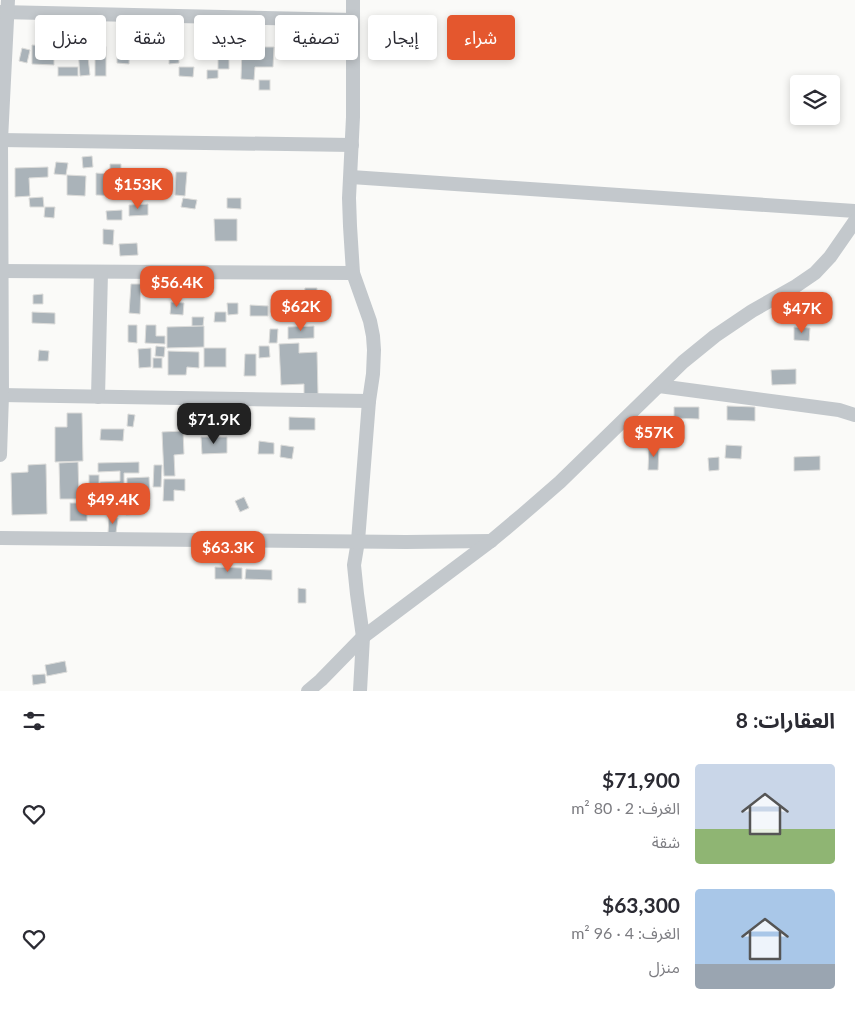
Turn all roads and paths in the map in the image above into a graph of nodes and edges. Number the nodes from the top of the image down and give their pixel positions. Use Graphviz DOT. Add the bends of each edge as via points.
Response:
graph roads {
  1 [pos="353,0"];
  2 [pos="5,8"];
  3 [pos="353,15"];
  4 [pos="275,17"];
  5 [pos="353,60"];
  6 [pos="0,140"];
  7 [pos="352,145"];
  8 [pos="351,177"];
  9 [pos="855,211"];
  10 [pos="855,221"];
  11 [pos="1,271"];
  12 [pos="101,272"];
  13 [pos="353,273"];
  14 [pos="659,386"];
  15 [pos="1,395"];
  16 [pos="98,397"];
  17 [pos="369,401"];
  18 [pos="855,415"];
  19 [pos="0,455"];
  20 [pos="0,538"];
  21 [pos="358,541"];
  22 [pos="490,541"];
  23 [pos="363,637"];
  24 [pos="308,691"];
  25 [pos="360,691"];
  1 -- 3 [label="street"];
  2 -- 4 [label="street"];
  2 -- 6 [label="street"];
  5 -- 7 [label="street"];
  6 -- 7 [label="street"];
  6 -- 11 [label="street"];
  7 -- 8 [label="street"];
  8 -- 9 [label="street"];
  8 -- 13 [label="street"];
  10 -- 14 [label="street" via="830,257 814,273 715,336"];
  11 -- 12 [label="street"];
  11 -- 15 [label="street"];
  12 -- 13 [label="street"];
  12 -- 16 [label="street"];
  13 -- 17 [label="street" via="373,336"];
  14 -- 18 [label="street" via="839,410"];
  14 -- 22 [label="street" via="560,482"];
  15 -- 16 [label="street"];
  15 -- 19 [label="street"];
  16 -- 17 [label="street"];
  17 -- 21 [label="street"];
  20 -- 21 [label="street"];
  21 -- 22 [label="street"];
  21 -- 23 [label="street" via="354,565"];
  22 -- 23 [label="street"];
  23 -- 24 [label="street"];
  23 -- 25 [label="street"];
}
